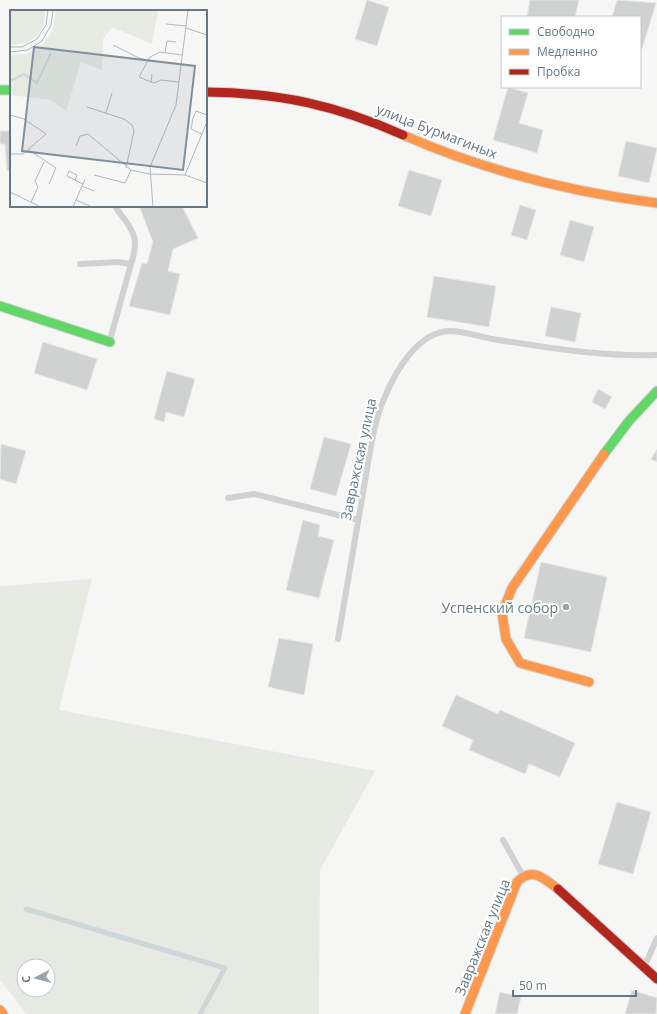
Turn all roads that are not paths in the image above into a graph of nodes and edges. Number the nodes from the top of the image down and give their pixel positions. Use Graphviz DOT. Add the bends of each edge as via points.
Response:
graph roads {
  1 [pos="207,92"];
  2 [pos="657,203"];
  3 [pos="116,207"];
  4 [pos="80,264"];
  5 [pos="131,264"];
  6 [pos="0,306"];
  7 [pos="110,342"];
  8 [pos="657,355"];
  9 [pos="657,391"];
  10 [pos="228,498"];
  11 [pos="358,520"];
  12 [pos="338,639"];
  13 [pos="589,682"];
  14 [pos="503,840"];
  15 [pos="523,876"];
  16 [pos="657,938"];
  17 [pos="645,967"];
  18 [pos="657,979"];
  19 [pos="0,1010"];
  20 [pos="3,1014"];
  21 [pos="465,1014"];
  1 -- 2 [label="street, улица Бурмагиных" via="290,97 361,117 475,162 556,186 612,198"];
  3 -- 5 [label="lane" via="136,237"];
  4 -- 5 [label="lane"];
  5 -- 7 [label="lane"];
  6 -- 7 [label="street"];
  8 -- 11 [label="lane, Завражская улица" via="593,352 497,340 451,331 432,334 415,349 397,372 383,400"];
  9 -- 13 [label="street" via="628,421 603,455 512,588 502,613 506,640 520,663"];
  10 -- 11 [label="lane" via="254,494"];
  11 -- 12 [label="lane, Завражская улица"];
  14 -- 15 [label="lane"];
  15 -- 17 [label="street, Завражская улица" via="541,876 571,899"];
  15 -- 21 [label="street, Завражская улица" via="517,882"];
  16 -- 17 [label="lane"];
  17 -- 18 [label="street, Завражская улица"];
  19 -- 20 [label="street"];
}
